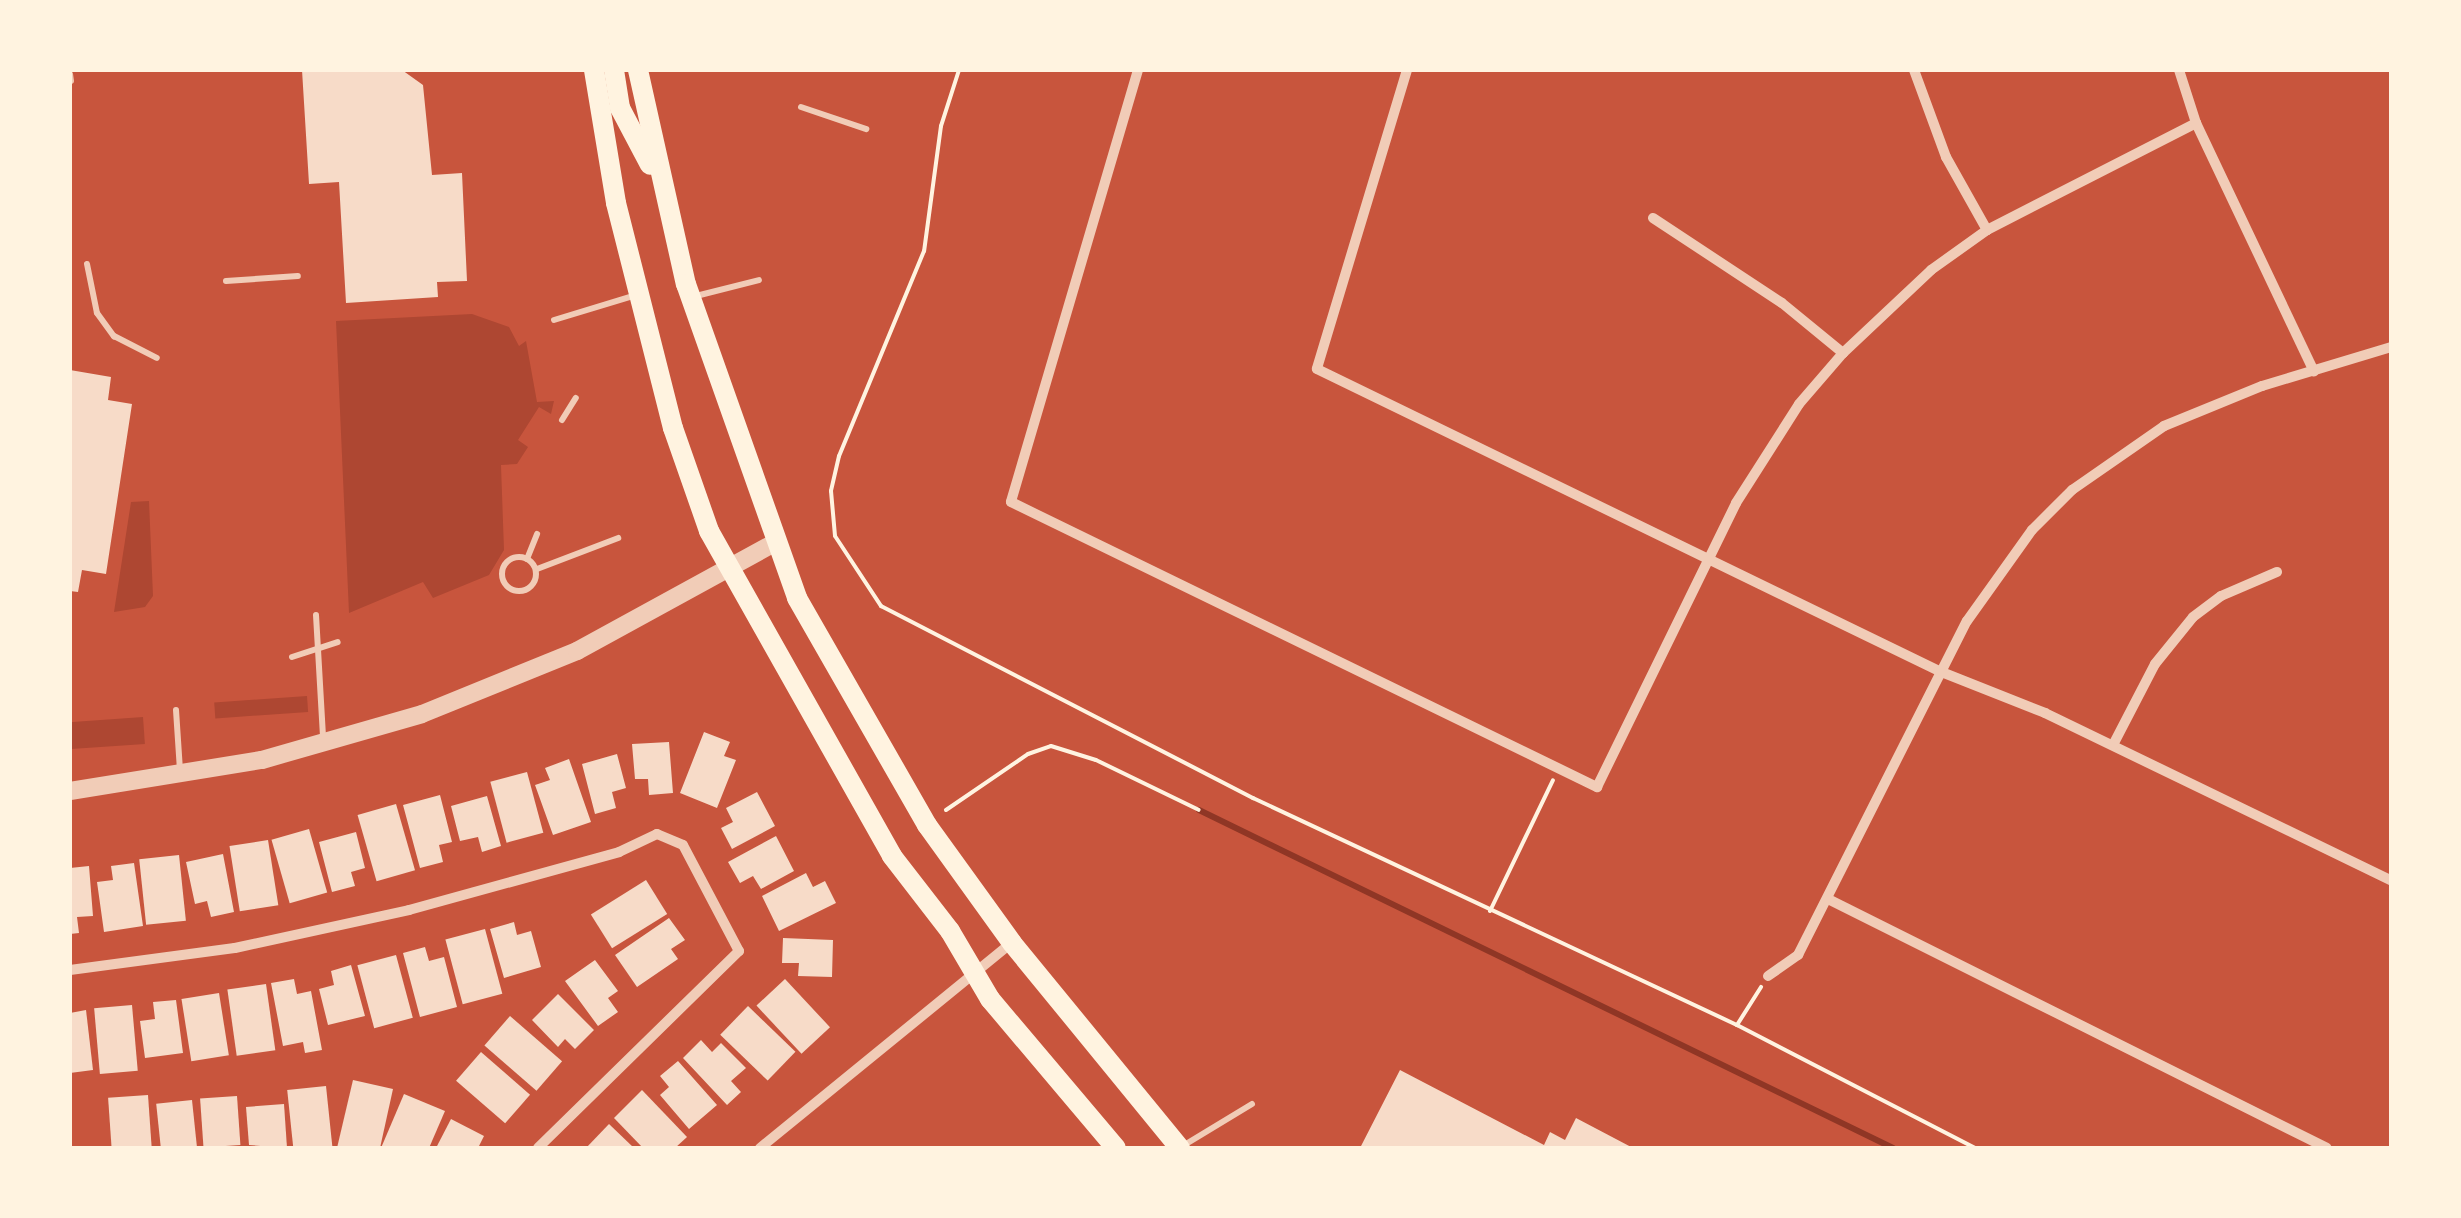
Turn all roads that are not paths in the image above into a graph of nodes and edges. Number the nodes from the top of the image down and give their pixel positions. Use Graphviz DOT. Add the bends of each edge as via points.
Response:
graph roads {
  1 [pos="594,70"];
  2 [pos="614,70"];
  3 [pos="638,70"];
  4 [pos="1138,70"];
  5 [pos="1407,70"];
  6 [pos="1914,70"];
  7 [pos="2179,70"];
  8 [pos="802,107"];
  9 [pos="2196,123"];
  10 [pos="866,130"];
  11 [pos="662,189"];
  12 [pos="1653,218"];
  13 [pos="1987,230"];
  14 [pos="87,264"];
  15 [pos="298,276"];
  16 [pos="759,280"];
  17 [pos="226,282"];
  18 [pos="639,294"];
  19 [pos="691,298"];
  20 [pos="554,320"];
  21 [pos="2391,348"];
  22 [pos="1842,353"];
  23 [pos="157,358"];
  24 [pos="2314,371"];
  25 [pos="576,398"];
  26 [pos="562,420"];
  27 [pos="538,534"];
  28 [pos="618,538"];
  29 [pos="774,543"];
  30 [pos="527,558"];
  31 [pos="1706,558"];
  32 [pos="734,567"];
  33 [pos="537,569"];
  34 [pos="2277,572"];
  35 [pos="316,615"];
  36 [pos="338,642"];
  37 [pos="318,650"];
  38 [pos="292,657"];
  39 [pos="1939,672"];
  40 [pos="176,710"];
  41 [pos="324,744"];
  42 [pos="2112,744"];
  43 [pos="180,776"];
  44 [pos="70,791"];
  45 [pos="2391,880"];
  46 [pos="1830,900"];
  47 [pos="1012,942"];
  48 [pos="70,970"];
  49 [pos="975,972"];
  50 [pos="1768,976"];
  51 [pos="1252,1104"];
  52 [pos="538,1148"];
  53 [pos="760,1148"];
  54 [pos="1116,1148"];
  55 [pos="1180,1148"];
  56 [pos="2327,1148"];
  1 -- 18 [label="main road"];
  2 -- 11 [label="main road" via="620,108"];
  3 -- 11 [label="main road"];
  4 -- 31 [label="street" via="1011,502 1597,786"];
  5 -- 31 [label="street" via="1317,369"];
  6 -- 13 [label="street" via="1946,157"];
  7 -- 9 [label="street"];
  8 -- 10 [label="lane"];
  9 -- 13 [label="street"];
  9 -- 24 [label="street"];
  11 -- 19 [label="main road"];
  12 -- 22 [label="street" via="1782,303"];
  13 -- 22 [label="street" via="1931,270"];
  14 -- 23 [label="lane" via="97,312 114,336"];
  15 -- 17 [label="lane"];
  16 -- 19 [label="lane"];
  18 -- 20 [label="lane"];
  18 -- 32 [label="main road" via="673,428 709,531"];
  19 -- 29 [label="main road"];
  21 -- 24 [label="street"];
  22 -- 31 [label="street" via="1770,445"];
  24 -- 39 [label="street" via="2164,426 2072,490 1996,573"];
  25 -- 26 [label="lane"];
  27 -- 30 [label="lane"];
  28 -- 33 [label="lane"];
  29 -- 32 [label="street"];
  29 -- 47 [label="main road" via="830,660 926,825"];
  30 -- 33 [label="lane"];
  30 -- 33 [label="lane" via="508,561 506,586 525,591"];
  31 -- 39 [label="street"];
  32 -- 41 [label="street" via="501,685"];
  32 -- 49 [label="main road" via="892,856"];
  34 -- 42 [label="street" via="2221,596 2193,617 2155,664"];
  35 -- 37 [label="lane"];
  36 -- 37 [label="lane"];
  37 -- 38 [label="lane"];
  37 -- 41 [label="lane"];
  39 -- 42 [label="street"];
  39 -- 46 [label="street"];
  40 -- 43 [label="lane"];
  41 -- 43 [label="street"];
  42 -- 45 [label="street"];
  43 -- 44 [label="street"];
  46 -- 50 [label="street" via="1798,955"];
  46 -- 56 [label="street"];
  47 -- 49 [label="street"];
  47 -- 55 [label="main road"];
  48 -- 52 [label="street" via="236,948 409,910 619,852 657,834 683,845 739,951"];
  49 -- 53 [label="street"];
  49 -- 54 [label="main road"];
  51 -- 55 [label="lane"];
}
